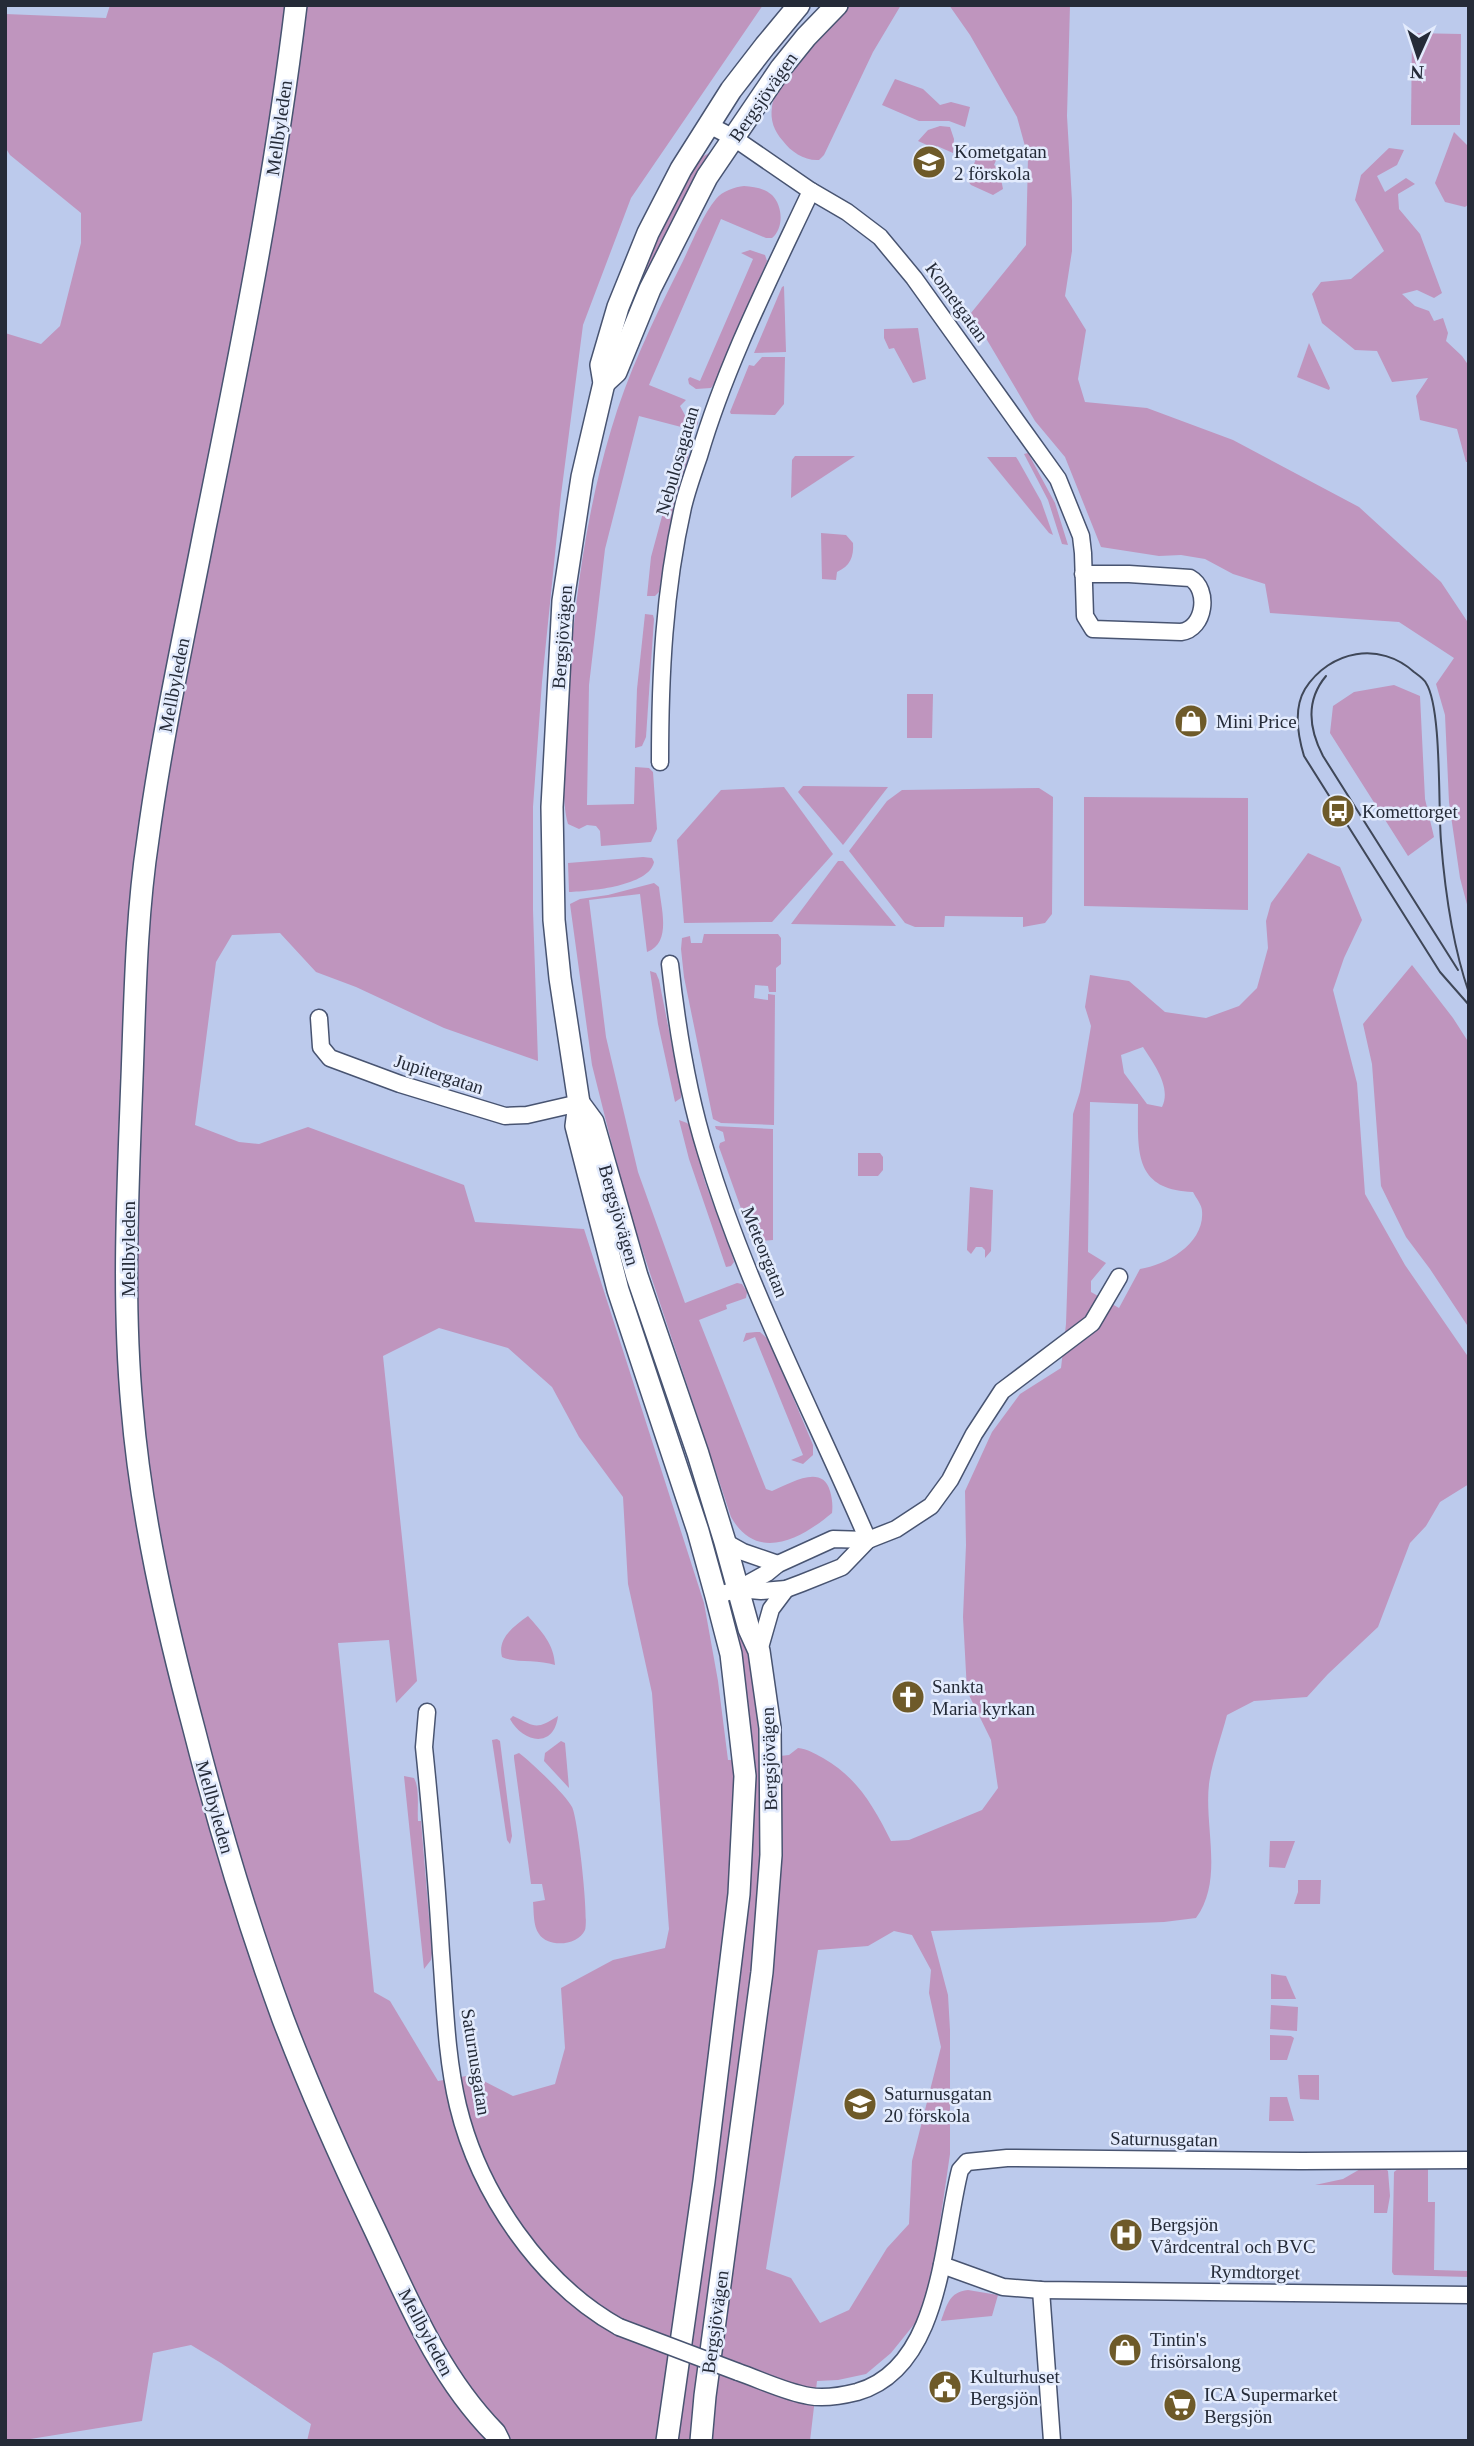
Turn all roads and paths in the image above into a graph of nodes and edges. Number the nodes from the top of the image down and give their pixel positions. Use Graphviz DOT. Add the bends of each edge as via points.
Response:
graph roads {
  1 [pos="296,5"];
  2 [pos="799,5"];
  3 [pos="837,5"];
  4 [pos="709,125"];
  5 [pos="734,138"];
  6 [pos="811,191"];
  7 [pos="604,383"];
  8 [pos="1083,574"];
  9 [pos="660,762"];
  10 [pos="670,964"];
  11 [pos="319,1018"];
  12 [pos="579,1103"];
  13 [pos="1119,1277"];
  14 [pos="868,1540"];
  15 [pos="726,1542"];
  16 [pos="778,1564"];
  17 [pos="738,1589"];
  18 [pos="786,1589"];
  19 [pos="716,1596"];
  20 [pos="759,1651"];
  21 [pos="427,1712"];
  22 [pos="1469,2161"];
  23 [pos="942,2264"];
  24 [pos="1041,2290"];
  25 [pos="1469,2295"];
  26 [pos="502,2438"];
  27 [pos="667,2441"];
  28 [pos="701,2441"];
  29 [pos="1052,2441"];
  1 -- 26 [label="street, Mellbyleden" via="270,189 169,711 144,868 128,1204 131,1397 153,1554 181,1683 223,1836 280,2011 360,2199 436,2356 469,2404"];
  2 -- 4 [label="street, Bergsjövägen"];
  3 -- 5 [label="street, Bergsjövägen" via="781,68"];
  4 -- 5 [label="street, Kometgatan"];
  4 -- 7 [label="street, Bergsjövägen" via="648,233 618,307 601,365"];
  5 -- 6 [label="street, Kometgatan"];
  5 -- 7 [label="street, Bergsjövägen" via="687,214 616,372"];
  6 -- 8 [label="street, Kometgatan" via="880,237 1035,446 1058,479 1081,536"];
  6 -- 9 [label="street, Nebulosagatan" via="719,391 683,504 667,593"];
  7 -- 12 [label="street, Bergsjövägen" via="582,477 563,601 552,807 554,920"];
  8 -- 8 [label="street" via="1085,616 1093,629 1181,632 1190,631 1200,618 1202,592 1190,578"];
  10 -- 14 [label="street, Meteorgatan" via="688,1082 722,1202"];
  11 -- 12 [label="street, Jupitergatan" via="321,1047 330,1058 413,1088 505,1116"];
  12 -- 15 [label="street, Bergsjövägen" via="593,1122 637,1276"];
  12 -- 19 [label="street, Bergsjövägen" via="576,1126 618,1290"];
  13 -- 14 [label="street" via="1092,1323 1002,1391 931,1506 896,1529"];
  14 -- 16 [label="street" via="832,1539"];
  14 -- 18 [label="street" via="842,1567"];
  15 -- 16 [label="street"];
  15 -- 17 [label="street, Bergsjövägen"];
  16 -- 17 [label="street"];
  17 -- 18 [label="street"];
  17 -- 19 [label="street"];
  17 -- 20 [label="street, Bergsjövägen"];
  18 -- 20 [label="street" via="771,1609"];
  19 -- 27 [label="street, Bergsjövägen" via="731,1654 741,1731 743,1852"];
  20 -- 28 [label="street, Bergsjövägen" via="770,1728 769,1898"];
  21 -- 23 [label="street, Saturnusgatan, bridge" via="424,1747 447,2028 458,2105 492,2190 547,2270 578,2300 619,2327 811,2397 866,2389 899,2368 925,2323"];
  22 -- 23 [label="street, Saturnusgatan" via="978,2159 960,2170"];
  23 -- 24 [label="street, Rymdtorget" via="1003,2287"];
  24 -- 25 [label="street, Rymdtorget"];
  24 -- 29 [label="street"];
}
